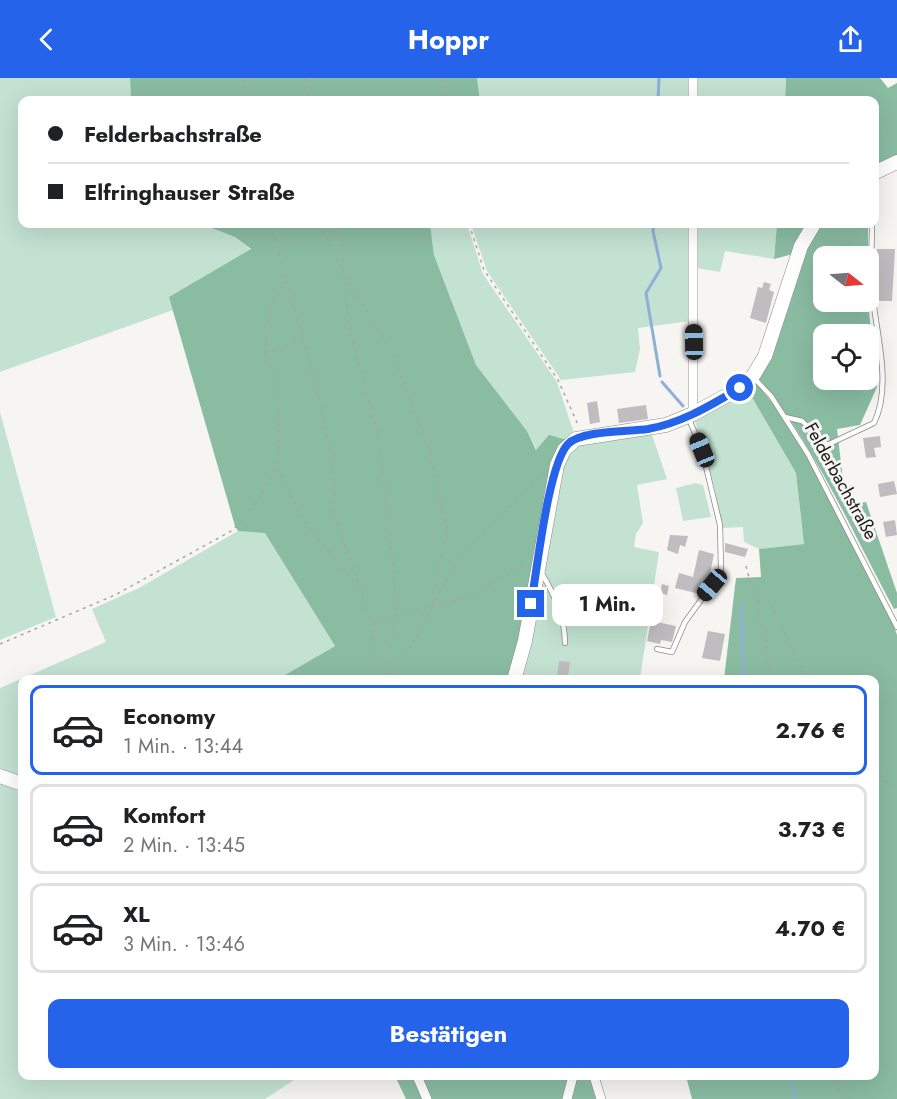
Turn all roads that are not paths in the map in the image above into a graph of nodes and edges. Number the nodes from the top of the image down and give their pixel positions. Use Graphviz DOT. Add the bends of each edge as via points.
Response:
graph roads {
  1 [pos="693,78"];
  2 [pos="693,96"];
  3 [pos="897,162"];
  4 [pos="879,171"];
  5 [pos="693,228"];
  6 [pos="812,228"];
  7 [pos="872,228"];
  8 [pos="753,376"];
  9 [pos="688,417"];
  10 [pos="784,417"];
  11 [pos="539,562"];
  12 [pos="897,627"];
  13 [pos="565,643"];
  14 [pos="657,649"];
  15 [pos="515,675"];
  16 [pos="0,776"];
  17 [pos="18,783"];
  18 [pos="419,1080"];
  19 [pos="572,1080"];
  20 [pos="595,1080"];
  21 [pos="427,1099"];
  22 [pos="567,1099"];
  23 [pos="601,1099"];
  1 -- 2 [label="street"];
  3 -- 4 [label="street"];
  5 -- 9 [label="street"];
  6 -- 8 [label="street" via="801,246 765,356"];
  7 -- 10 [label="lane, Felderbachstraße" via="871,287 882,380 881,408 874,423 827,445 802,421"];
  8 -- 9 [label="street" via="740,388"];
  8 -- 10 [label="lane, Felderbachstraße"];
  9 -- 11 [label="street" via="650,429 582,436 569,444 557,465"];
  9 -- 14 [label="lane" via="702,450 720,525 721,569 685,622 672,652"];
  10 -- 12 [label="lane, Felderbachstraße" via="808,454"];
  11 -- 13 [label="lane" via="565,627"];
  11 -- 15 [label="street"];
  16 -- 17 [label="street"];
  18 -- 21 [label="street"];
  19 -- 22 [label="street"];
  20 -- 23 [label="street"];
}
